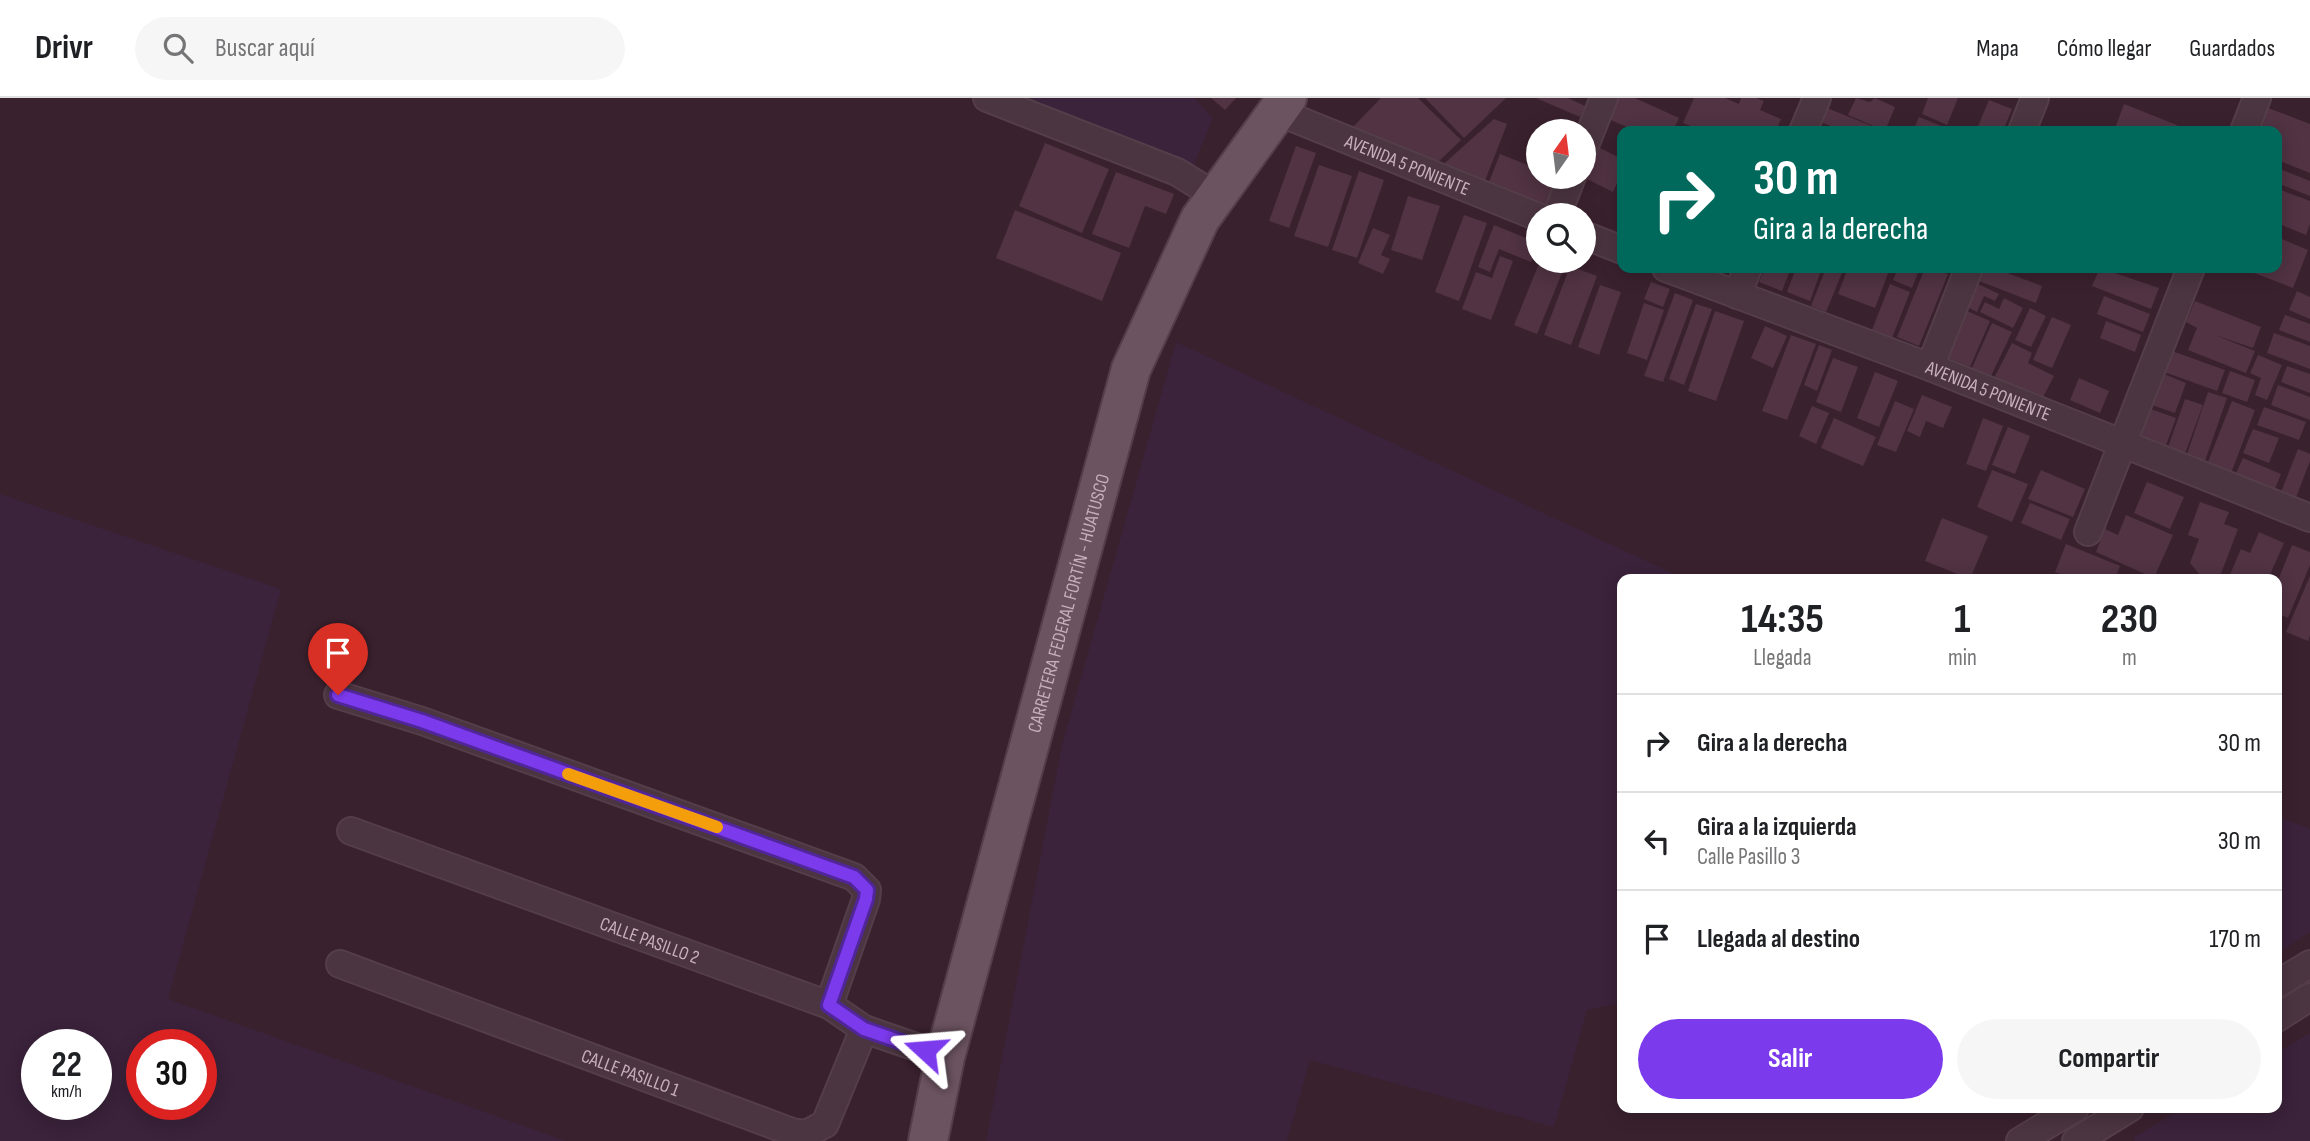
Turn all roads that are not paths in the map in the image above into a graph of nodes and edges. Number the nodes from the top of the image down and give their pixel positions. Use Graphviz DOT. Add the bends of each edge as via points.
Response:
graph roads {
  1 [pos="987,98"];
  2 [pos="1604,98"];
  3 [pos="1817,98"];
  4 [pos="2035,98"];
  5 [pos="2257,98"];
  6 [pos="1281,104"];
  7 [pos="1596,119"];
  8 [pos="1805,126"];
  9 [pos="2024,126"];
  10 [pos="2246,126"];
  11 [pos="1216,196"];
  12 [pos="1526,212"];
  13 [pos="1596,240"];
  14 [pos="1617,248"];
  15 [pos="1679,273"];
  16 [pos="1746,273"];
  17 [pos="1967,273"];
  18 [pos="2190,273"];
  19 [pos="1737,295"];
  20 [pos="1930,367"];
  21 [pos="2123,446"];
  22 [pos="2309,514"];
  23 [pos="2088,532"];
  24 [pos="338,695"];
  25 [pos="351,831"];
  26 [pos="340,964"];
  27 [pos="2310,964"];
  28 [pos="2282,981"];
  29 [pos="2310,998"];
  30 [pos="829,1005"];
  31 [pos="2282,1015"];
  32 [pos="864,1029"];
  33 [pos="945,1057"];
  34 [pos="2067,1113"];
  35 [pos="2122,1113"];
  36 [pos="928,1141"];
  37 [pos="2020,1141"];
  38 [pos="2076,1141"];
  1 -- 11 [label="street" via="1177,172"];
  2 -- 7 [label="street"];
  3 -- 8 [label="street"];
  4 -- 9 [label="street"];
  5 -- 10 [label="street"];
  6 -- 11 [label="main road, CARRETERA FEDERAL FORTÍN - HUATUSCO"];
  6 -- 12 [label="street, AVENIDA 5 PONIENTE"];
  11 -- 33 [label="main road, CARRETERA FEDERAL FORTÍN - HUATUSCO" via="1200,219 1131,369"];
  13 -- 14 [label="street"];
  15 -- 19 [label="street, AVENIDA 5 PONIENTE"];
  16 -- 19 [label="street"];
  17 -- 20 [label="street"];
  18 -- 21 [label="street"];
  19 -- 20 [label="street, AVENIDA 5 PONIENTE"];
  20 -- 21 [label="street, AVENIDA 5 PONIENTE"];
  21 -- 22 [label="street, AVENIDA 5 PONIENTE"];
  21 -- 23 [label="street"];
  24 -- 30 [label="street" via="854,877 867,890 866,899"];
  25 -- 30 [label="street, CALLE PASILLO 2"];
  26 -- 32 [label="street, CALLE PASILLO 1" via="806,1134 825,1124"];
  27 -- 28 [label="street"];
  29 -- 31 [label="street"];
  30 -- 32 [label="street, CALLE PASILLO 2"];
  32 -- 33 [label="street, CALLE PASILLO 2"];
  33 -- 36 [label="main road, CARRETERA FEDERAL FORTÍN - HUATUSCO"];
  34 -- 37 [label="street"];
  35 -- 38 [label="street"];
}
